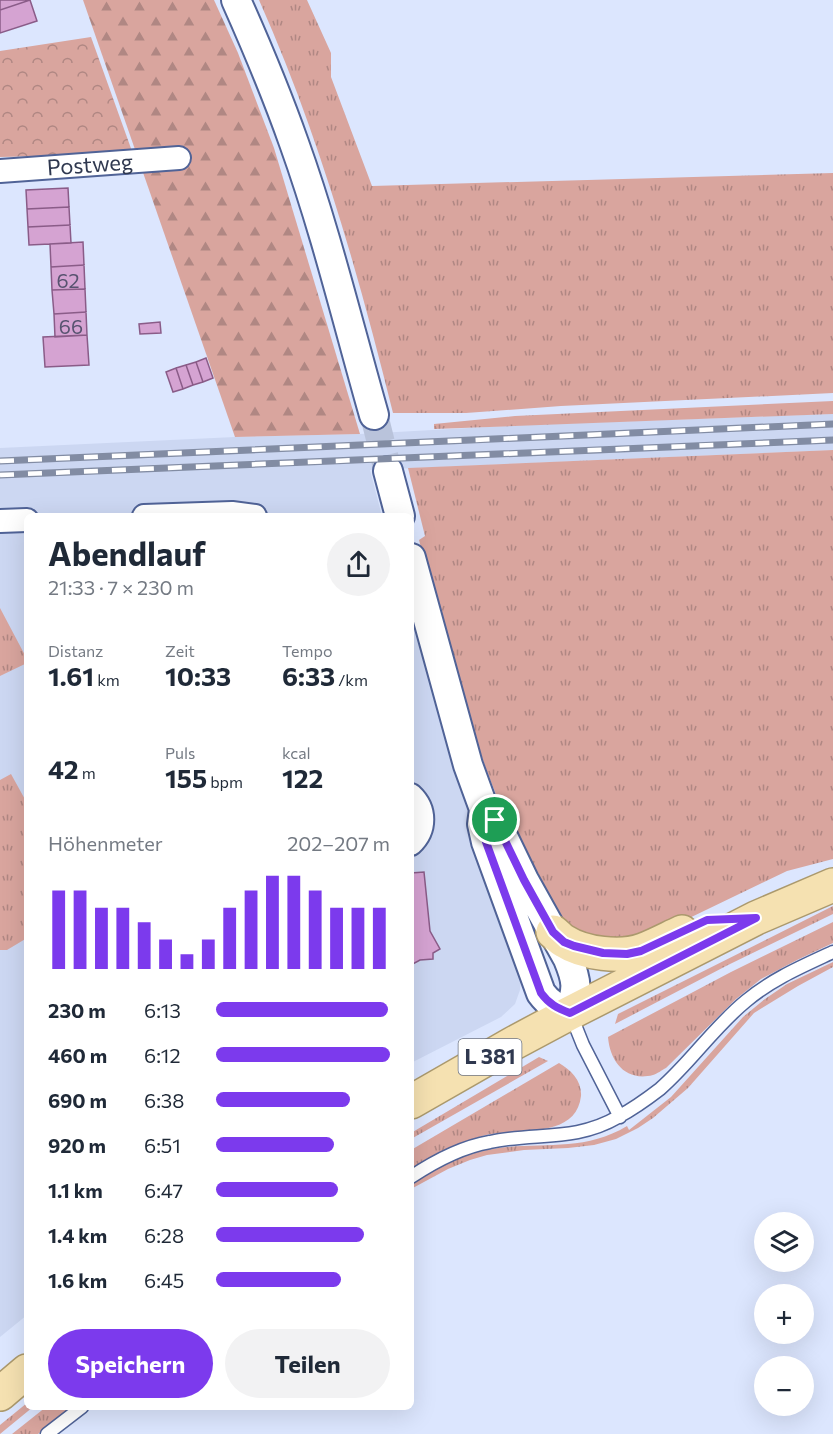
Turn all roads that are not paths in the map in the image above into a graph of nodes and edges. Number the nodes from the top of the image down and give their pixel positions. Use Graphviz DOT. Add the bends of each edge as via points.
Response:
graph roads {
  1 [pos="236,0"];
  2 [pos="179,158"];
  3 [pos="0,171"];
  4 [pos="374,415"];
  5 [pos="388,471"];
  6 [pos="399,513"];
  7 [pos="24,520"];
  8 [pos="0,521"];
  9 [pos="414,569"];
  10 [pos="414,799"];
  11 [pos="484,809"];
  12 [pos="414,842"];
  13 [pos="833,885"];
  14 [pos="756,918"];
  15 [pos="553,932"];
  16 [pos="833,952"];
  17 [pos="570,1013"];
  18 [pos="414,1100"];
  19 [pos="620,1117"];
  20 [pos="414,1175"];
  21 [pos="24,1374"];
  22 [pos="0,1394"];
  23 [pos="78,1410"];
  24 [pos="47,1434"];
  1 -- 4 [label="street" via="295,145"];
  2 -- 3 [label="street, Postweg"];
  5 -- 6 [label="street"];
  7 -- 8 [label="street"];
  9 -- 11 [label="street" via="468,765"];
  10 -- 12 [label="street" via="423,820"];
  11 -- 15 [label="street" via="495,820"];
  11 -- 17 [label="street" via="486,842 541,993 553,1006"];
  13 -- 14 [label="main road, L 381"];
  14 -- 15 [label="main road, L 381" via="707,920 627,954 582,949 564,942"];
  14 -- 17 [label="main road, L 381"];
  15 -- 17 [label="street" via="576,983"];
  16 -- 19 [label="lane" via="757,992 660,1088"];
  17 -- 18 [label="main road, L 381"];
  17 -- 19 [label="lane"];
  19 -- 20 [label="lane" via="570,1134 474,1145"];
  21 -- 22 [label="main road"];
  23 -- 24 [label="lane"];
}
